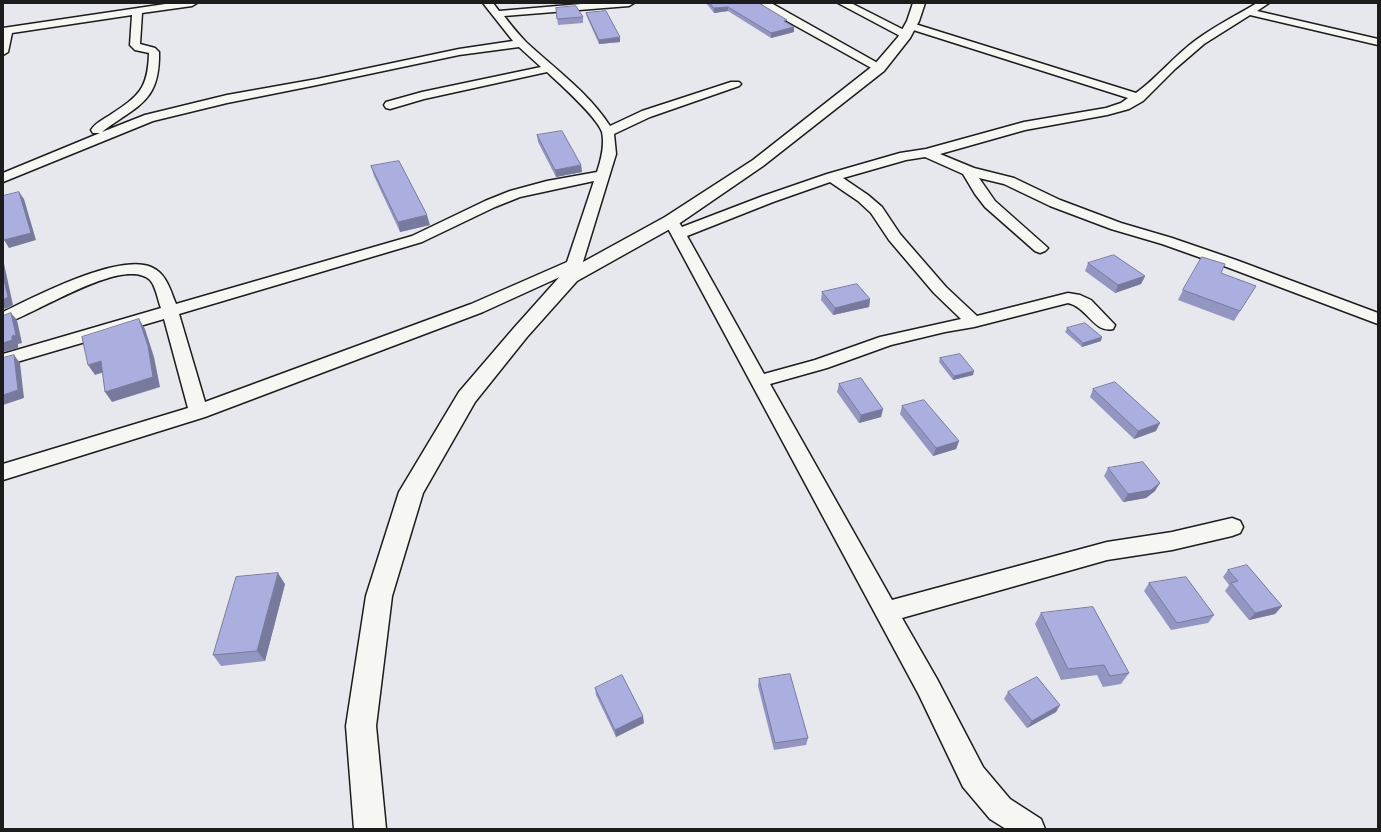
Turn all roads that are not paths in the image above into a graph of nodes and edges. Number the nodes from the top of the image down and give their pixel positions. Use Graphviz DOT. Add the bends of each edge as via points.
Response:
graph roads {
  1 [pos="192,3"];
  2 [pos="488,3"];
  3 [pos="629,3"];
  4 [pos="765,3"];
  5 [pos="843,3"];
  6 [pos="919,3"];
  7 [pos="1264,3"];
  8 [pos="137,11"];
  9 [pos="1248,12"];
  10 [pos="496,14"];
  11 [pos="5,30"];
  12 [pos="909,31"];
  13 [pos="1378,42"];
  14 [pos="521,43"];
  15 [pos="3,52"];
  16 [pos="551,68"];
  17 [pos="879,68"];
  18 [pos="735,84"];
  19 [pos="1139,98"];
  20 [pos="390,105"];
  21 [pos="608,132"];
  22 [pos="86,144"];
  23 [pos="927,153"];
  24 [pos="969,171"];
  25 [pos="602,175"];
  26 [pos="832,177"];
  27 [pos="3,178"];
  28 [pos="675,228"];
  29 [pos="1040,248"];
  30 [pos="572,271"];
  31 [pos="170,312"];
  32 [pos="3,319"];
  33 [pos="1378,319"];
  34 [pos="974,322"];
  35 [pos="1107,325"];
  36 [pos="3,360"];
  37 [pos="759,381"];
  38 [pos="198,412"];
  39 [pos="3,472"];
  40 [pos="1232,527"];
  41 [pos="886,612"];
  42 [pos="370,829"];
  43 [pos="1031,829"];
  1 -- 8 [label="street"];
  2 -- 10 [label="street"];
  3 -- 10 [label="street"];
  4 -- 17 [label="street" via="773,10"];
  5 -- 12 [label="street"];
  6 -- 12 [label="street"];
  7 -- 9 [label="street"];
  8 -- 11 [label="street"];
  8 -- 22 [label="street" via="135,45 154,52 150,86 139,101 98,128"];
  9 -- 13 [label="street"];
  9 -- 19 [label="street" via="1200,42"];
  10 -- 14 [label="street"];
  11 -- 15 [label="street"];
  12 -- 17 [label="street"];
  12 -- 19 [label="street"];
  14 -- 16 [label="street"];
  14 -- 22 [label="street" via="459,52 227,99 149,118"];
  16 -- 20 [label="street"];
  16 -- 21 [label="street" via="599,118"];
  17 -- 28 [label="street"];
  18 -- 21 [label="street" via="646,114"];
  19 -- 23 [label="street" via="1125,106 1107,111 1024,126"];
  21 -- 25 [label="street" via="609,154"];
  22 -- 27 [label="street"];
  23 -- 24 [label="street"];
  23 -- 26 [label="street" via="905,156"];
  24 -- 29 [label="street" via="986,201"];
  24 -- 33 [label="street" via="1009,182 1116,226 1230,263"];
  25 -- 30 [label="street"];
  25 -- 31 [label="street" via="516,194 489,204 417,239"];
  26 -- 28 [label="street"];
  26 -- 34 [label="street" via="877,210 894,237 940,290"];
  28 -- 30 [label="street" via="633,243"];
  28 -- 37 [label="street"];
  30 -- 38 [label="street"];
  30 -- 42 [label="street" via="467,397 411,492 380,596 361,726"];
  31 -- 32 [label="street" via="157,277 145,270 130,268 57,292"];
  31 -- 36 [label="street"];
  31 -- 38 [label="street"];
  34 -- 35 [label="street" via="1075,298"];
  34 -- 37 [label="street" via="886,341 821,364"];
  37 -- 41 [label="street"];
  38 -- 39 [label="street"];
  40 -- 41 [label="street" via="1172,541 1107,551"];
  41 -- 43 [label="street" via="928,687 973,777 1000,809"];
}
